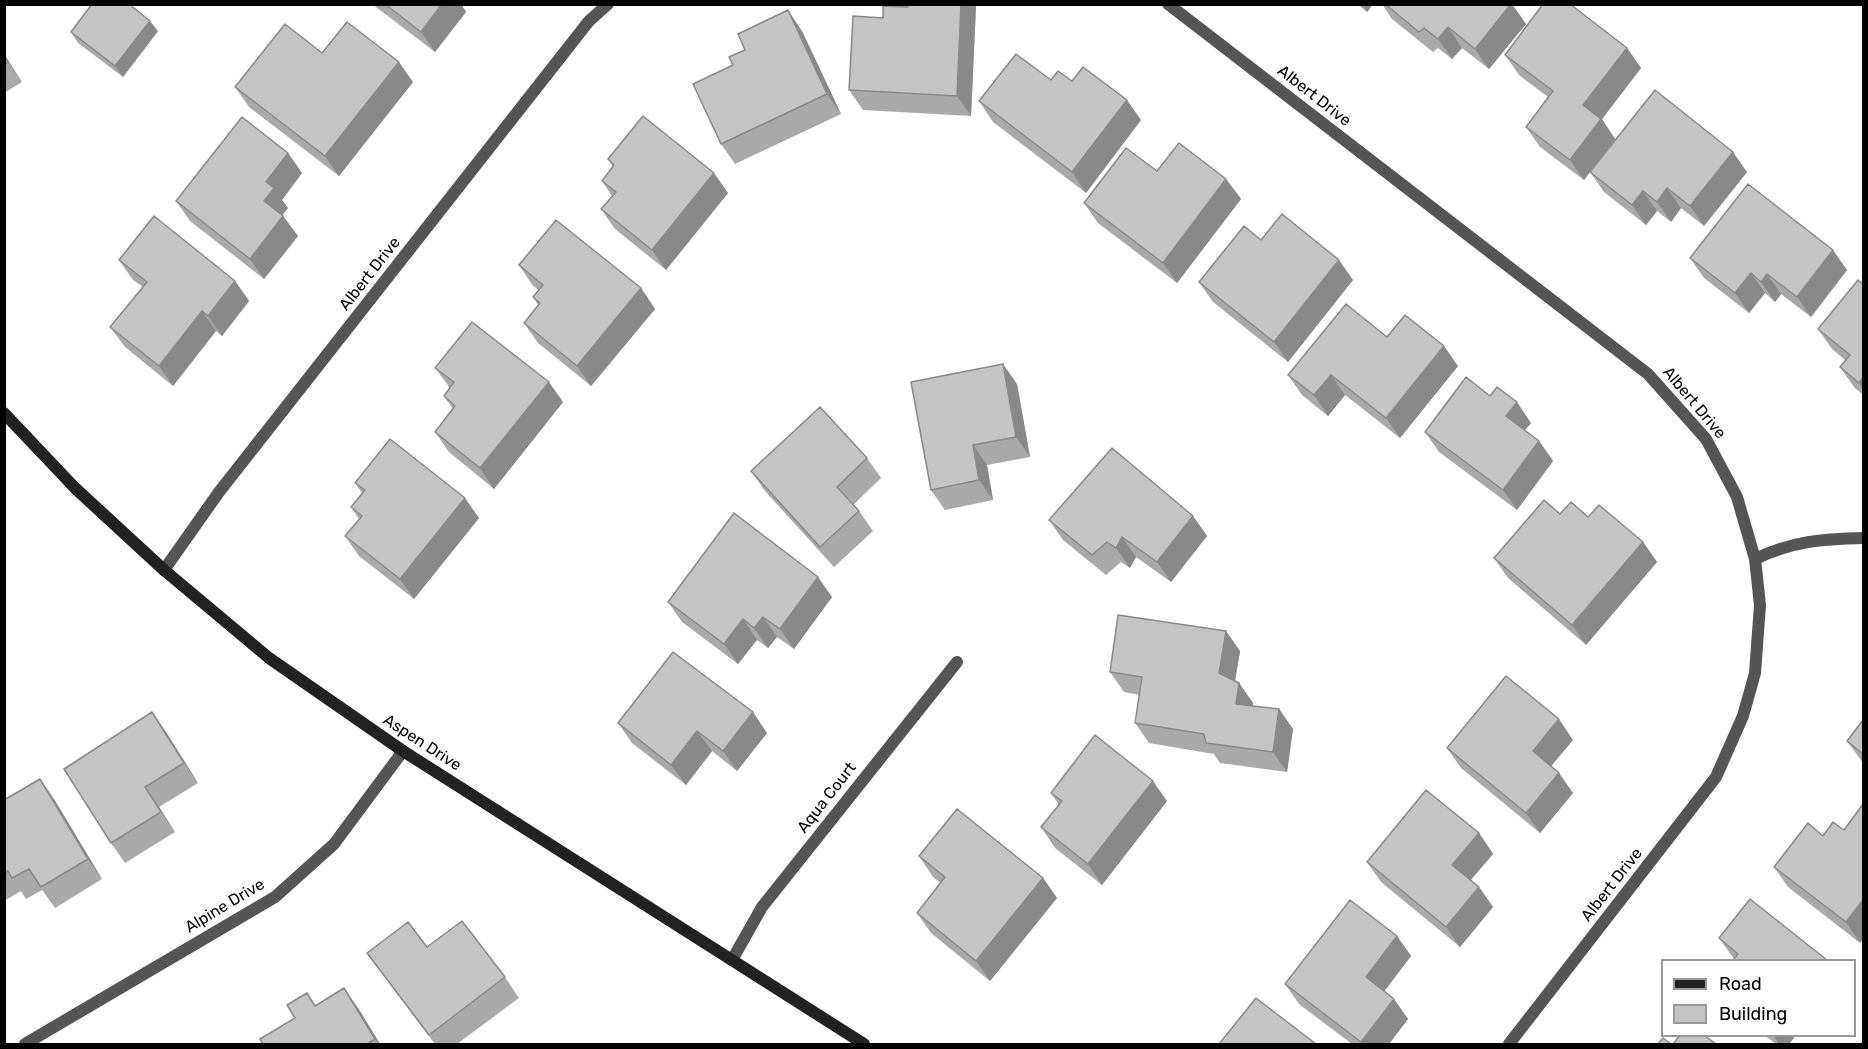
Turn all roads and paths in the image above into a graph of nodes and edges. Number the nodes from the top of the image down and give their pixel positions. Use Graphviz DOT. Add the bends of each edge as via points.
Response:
graph roads {
  1 [pos="608,4"];
  2 [pos="1168,4"];
  3 [pos="4,413"];
  4 [pos="1863,538"];
  5 [pos="1755,559"];
  6 [pos="164,570"];
  7 [pos="957,662"];
  8 [pos="403,751"];
  9 [pos="732,960"];
  10 [pos="25,1044"];
  11 [pos="864,1044"];
  12 [pos="1509,1044"];
  1 -- 6 [label="street, Albert Drive" via="589,21 219,492"];
  2 -- 5 [label="street, Albert Drive" via="1648,374 1706,439 1737,497"];
  3 -- 6 [label="street, Aspen Drive" via="75,488"];
  4 -- 5 [label="street" via="1822,539 1783,546"];
  5 -- 12 [label="street, Albert Drive" via="1760,605 1755,673 1743,716 1716,777"];
  6 -- 8 [label="street, Aspen Drive" via="269,658"];
  7 -- 9 [label="street, Aqua Court" via="762,907"];
  8 -- 9 [label="street, Aspen Drive"];
  8 -- 10 [label="street, Alpine Drive" via="334,844 274,897"];
  9 -- 11 [label="street, Aspen Drive"];
}
